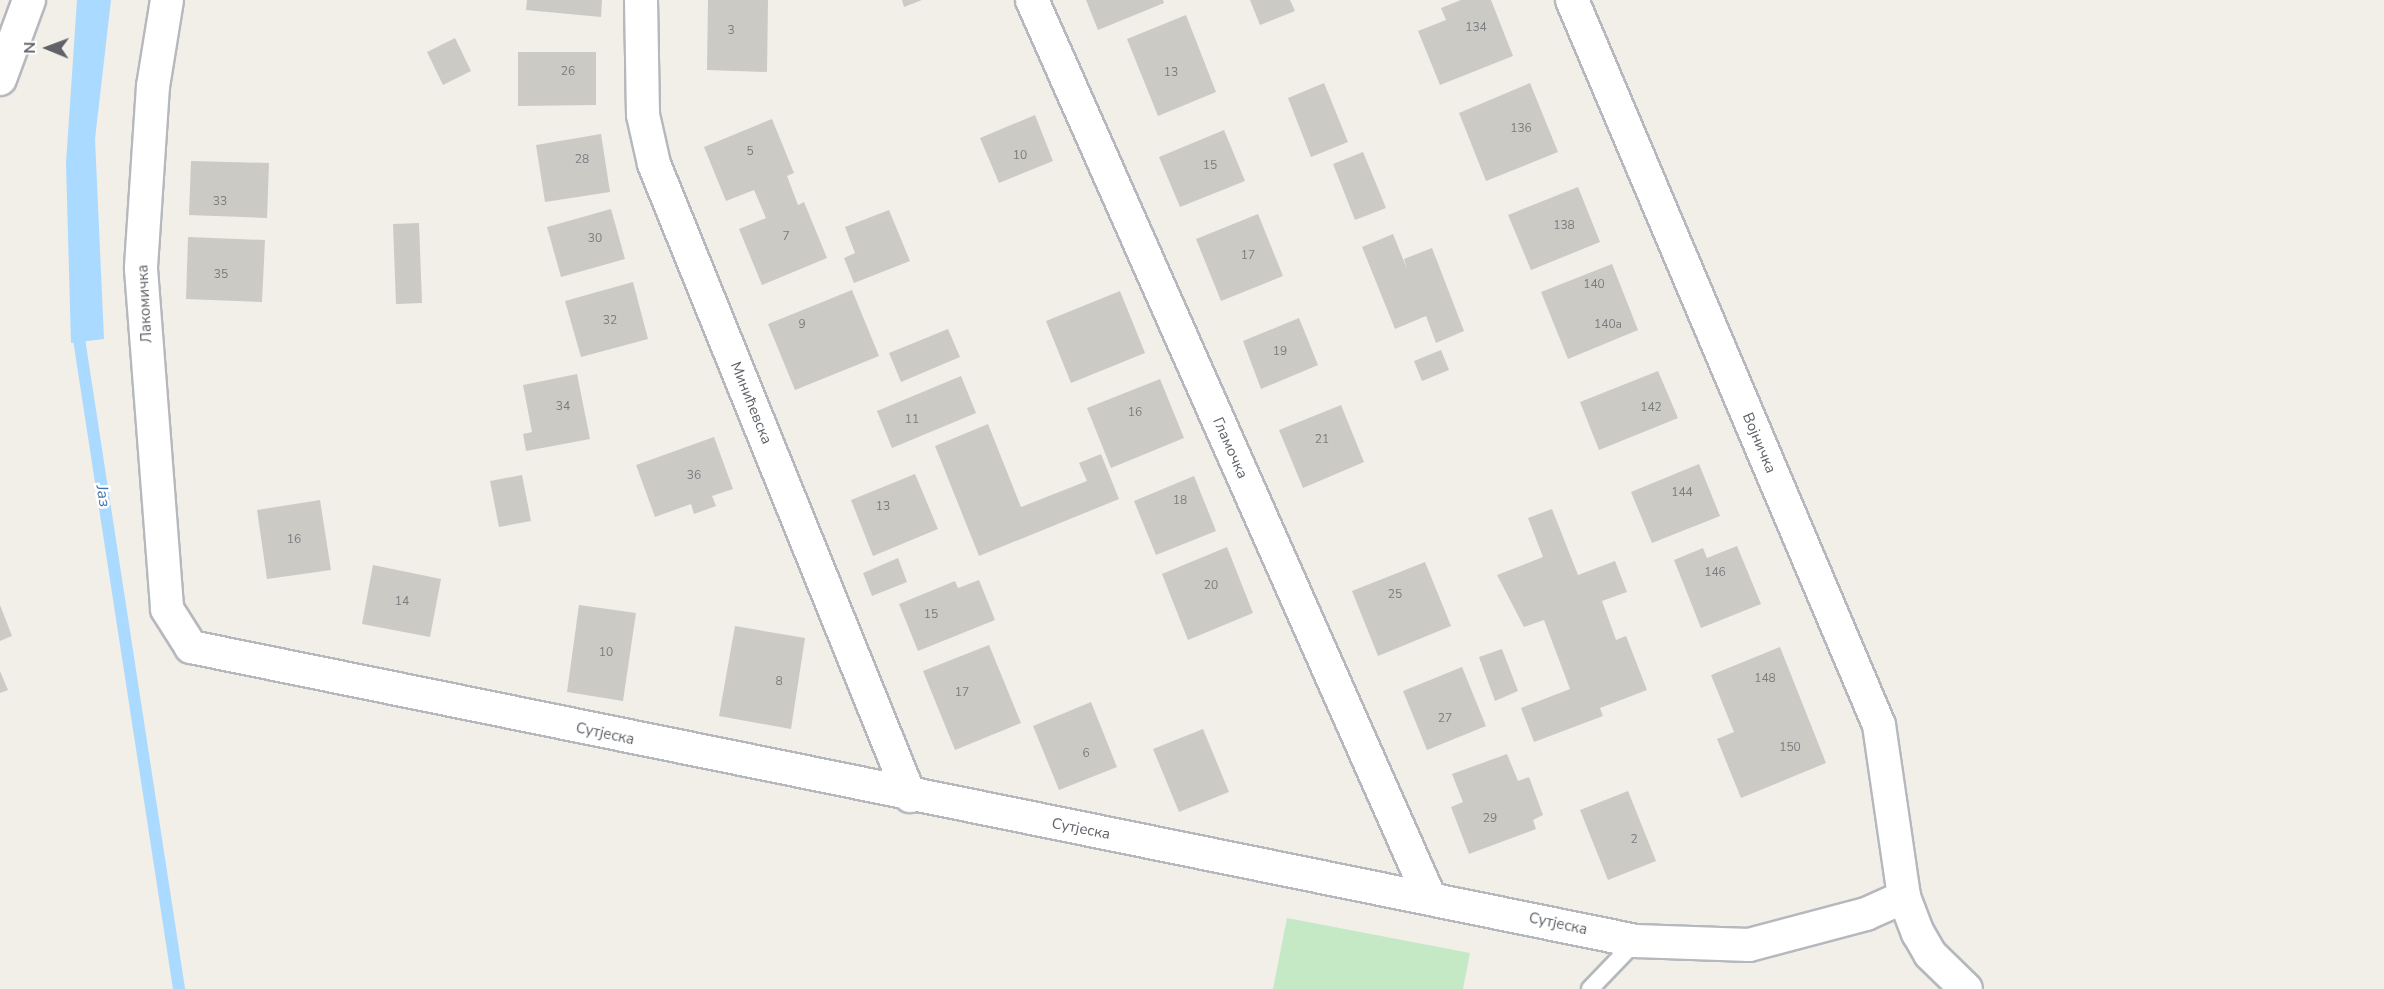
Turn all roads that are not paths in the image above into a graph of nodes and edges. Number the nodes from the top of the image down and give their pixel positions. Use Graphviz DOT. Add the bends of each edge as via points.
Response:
graph roads {
  1 [pos="29,0"];
  2 [pos="167,0"];
  3 [pos="640,0"];
  4 [pos="1032,0"];
  5 [pos="1572,0"];
  6 [pos="2,78"];
  7 [pos="167,609"];
  8 [pos="910,796"];
  9 [pos="1429,896"];
  10 [pos="1904,897"];
  11 [pos="1636,941"];
  12 [pos="1590,989"];
  13 [pos="1966,989"];
  1 -- 6 [label="street"];
  2 -- 7 [label="street, Лакомичка" via="153,86 141,270"];
  3 -- 8 [label="street, Минићевска" via="643,115 654,164"];
  4 -- 9 [label="street, Гламочка"];
  5 -- 10 [label="street, Војничка" via="1879,725"];
  7 -- 8 [label="street, Сутјеска" via="179,635 205,652"];
  8 -- 9 [label="street, Сутјеска"];
  9 -- 11 [label="street, Сутјеска"];
  10 -- 11 [label="street, Сутјеска" via="1866,914 1749,945"];
  10 -- 13 [label="street" via="1930,954"];
  11 -- 12 [label="lane"];
}
